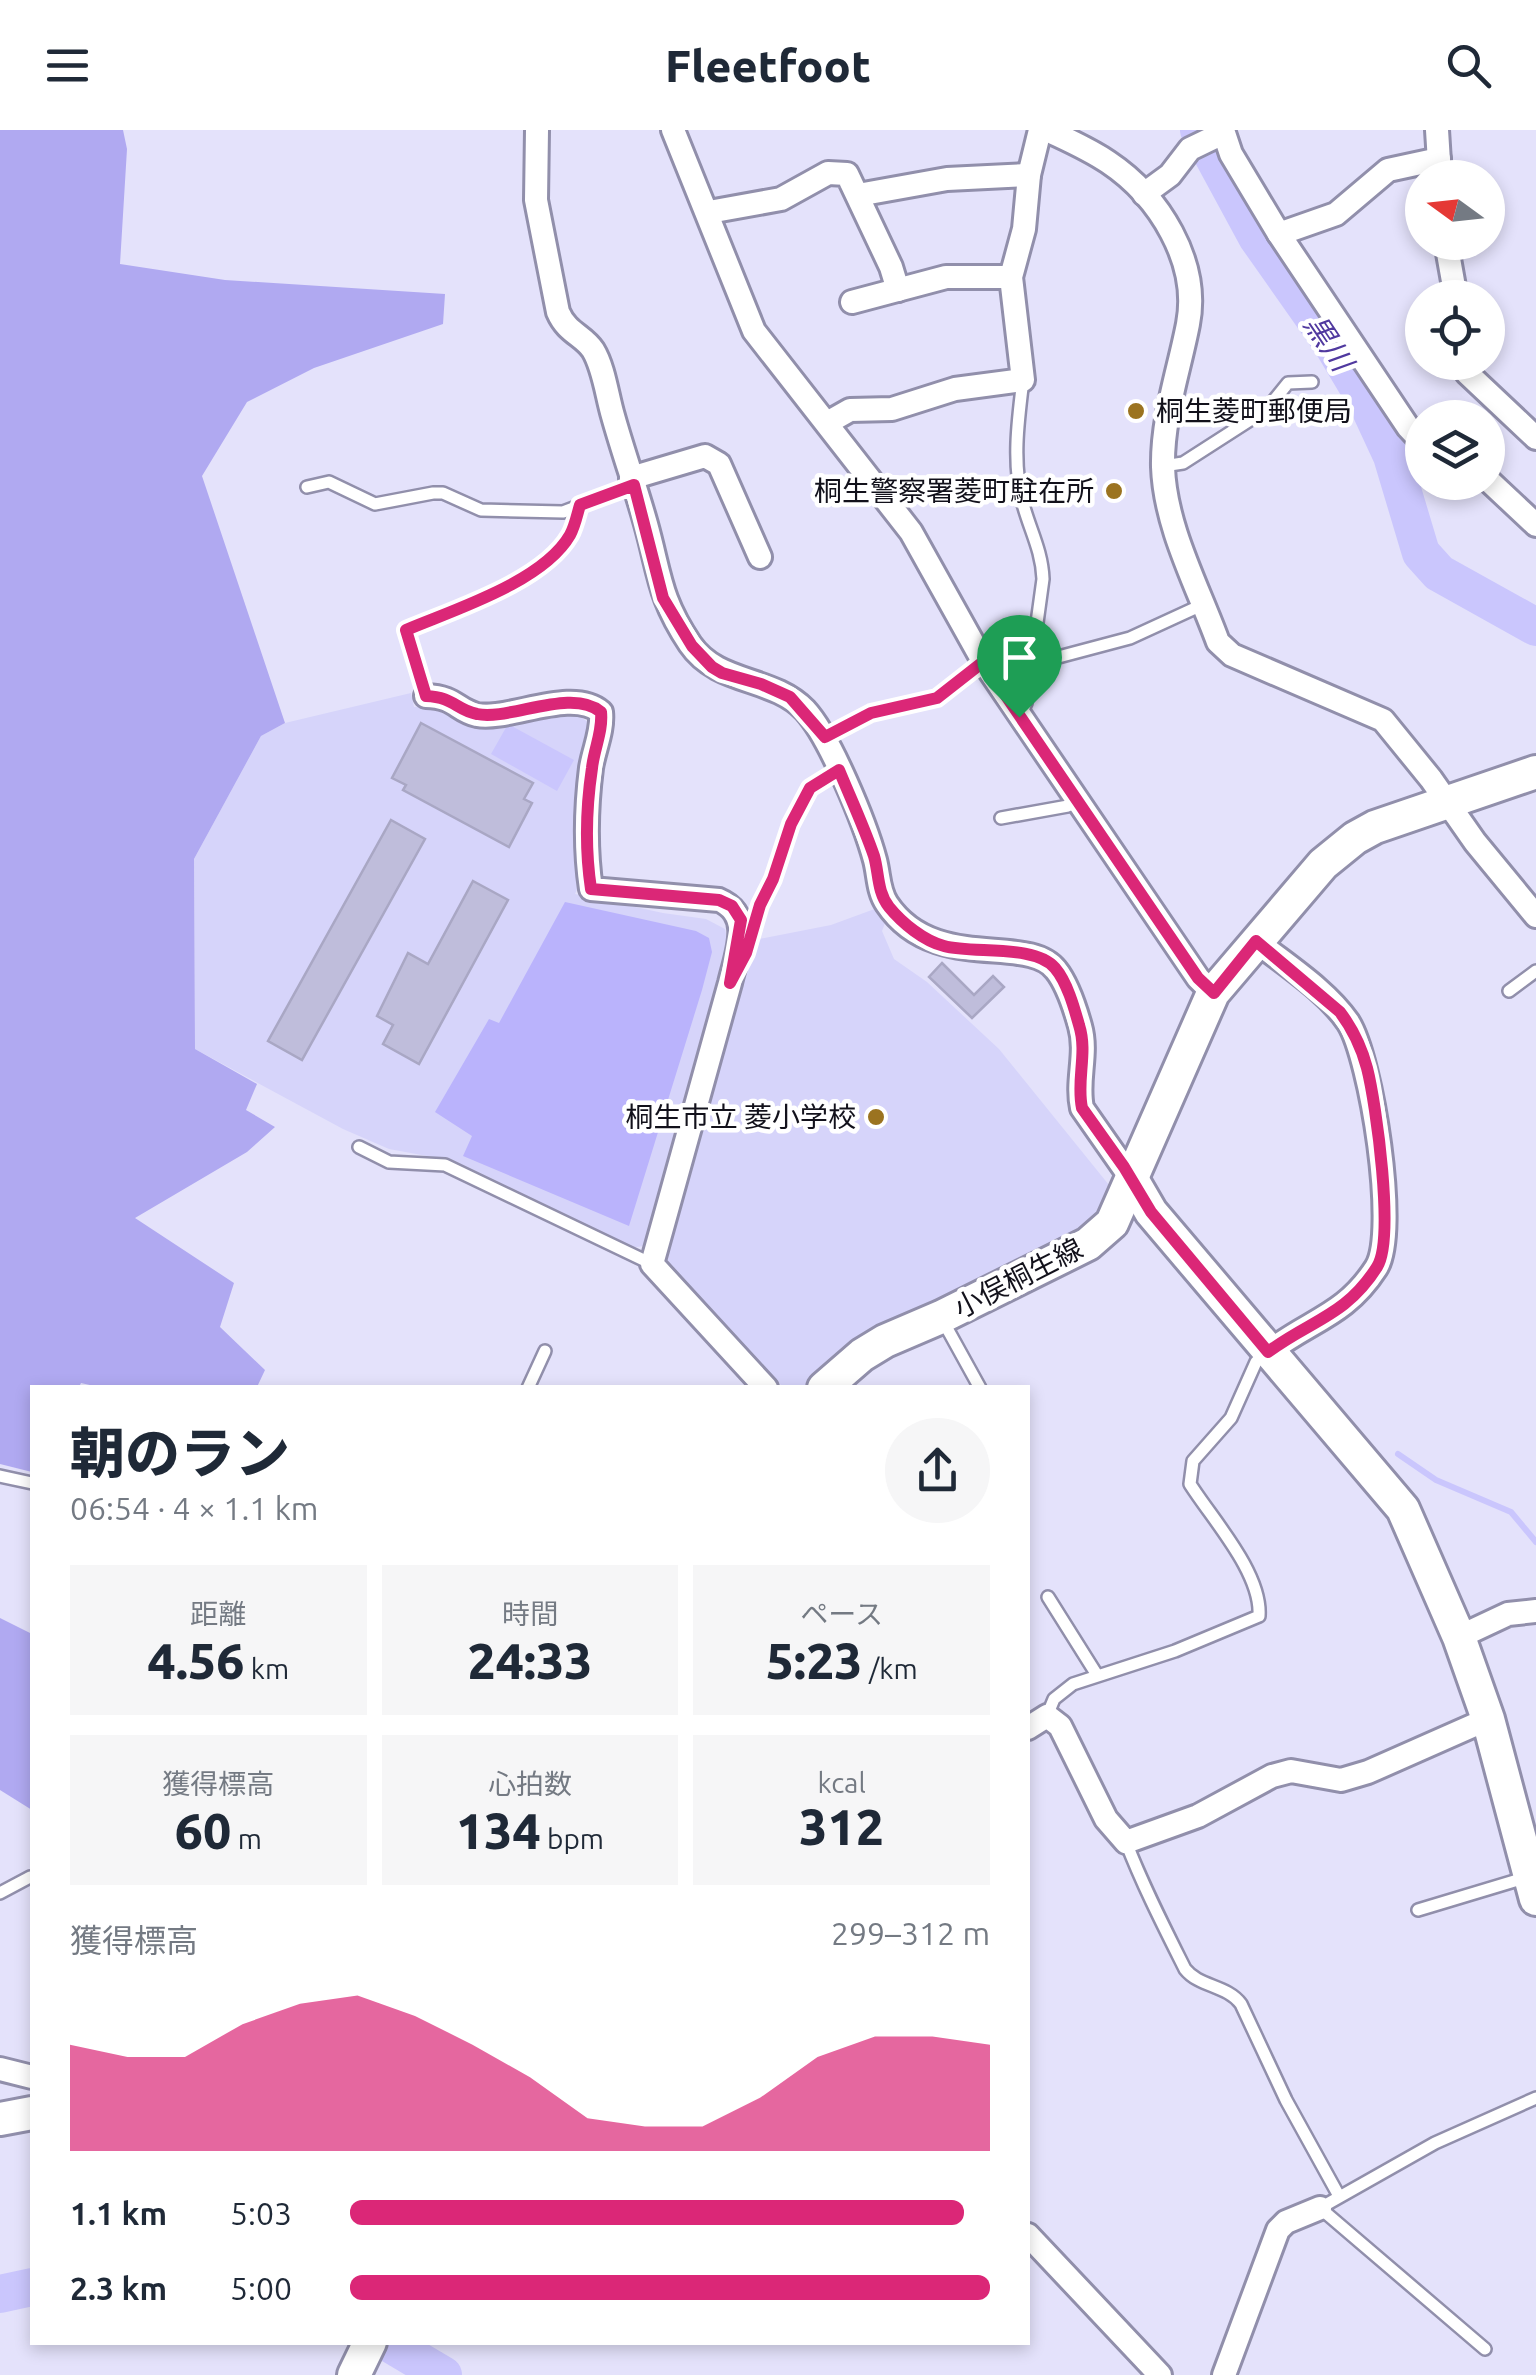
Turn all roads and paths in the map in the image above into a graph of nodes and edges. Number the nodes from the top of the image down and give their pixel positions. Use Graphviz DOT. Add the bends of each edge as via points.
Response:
graph roads {
  1 [pos="537,130"];
  2 [pos="674,130"];
  3 [pos="1044,130"];
  4 [pos="1175,130"];
  5 [pos="1437,130"];
  6 [pos="1221,133"];
  7 [pos="1188,152"];
  8 [pos="1439,160"];
  9 [pos="1405,169"];
  10 [pos="1029,175"];
  11 [pos="1144,194"];
  12 [pos="858,195"];
  13 [pos="709,212"];
  14 [pos="1279,234"];
  15 [pos="1011,277"];
  16 [pos="898,290"];
  17 [pos="852,302"];
  18 [pos="1023,380"];
  19 [pos="1473,380"];
  20 [pos="1312,382"];
  21 [pos="827,423"];
  22 [pos="1405,423"];
  23 [pos="1536,438"];
  24 [pos="1163,466"];
  25 [pos="632,482"];
  26 [pos="307,487"];
  27 [pos="1505,496"];
  28 [pos="580,505"];
  29 [pos="1536,525"];
  30 [pos="760,556"];
  31 [pos="1204,604"];
  32 [pos="983,662"];
  33 [pos="1032,664"];
  34 [pos="426,696"];
  35 [pos="1019,717"];
  36 [pos="825,737"];
  37 [pos="839,770"];
  38 [pos="1536,772"];
  39 [pos="1077,801"];
  40 [pos="1445,802"];
  41 [pos="1002,818"];
  42 [pos="1536,916"];
  43 [pos="1256,941"];
  44 [pos="1536,971"];
  45 [pos="730,983"];
  46 [pos="1509,991"];
  47 [pos="1214,993"];
  48 [pos="359,1147"];
  49 [pos="1133,1181"];
  50 [pos="652,1264"];
  51 [pos="941,1318"];
  52 [pos="545,1351"];
  53 [pos="1268,1352"];
  54 [pos="529,1385"];
  55 [pos="763,1385"];
  56 [pos="828,1385"];
  57 [pos="978,1385"];
  58 [pos="0,1476"];
  59 [pos="30,1483"];
  60 [pos="1048,1597"];
  61 [pos="1536,1611"];
  62 [pos="1459,1637"];
  63 [pos="1096,1674"];
  64 [pos="1488,1719"];
  65 [pos="1037,1722"];
  66 [pos="1126,1842"];
  67 [pos="30,1877"];
  68 [pos="1532,1888"];
  69 [pos="0,1894"];
  70 [pos="1418,1910"];
  71 [pos="0,2069"];
  72 [pos="30,2076"];
  73 [pos="1536,2098"];
  74 [pos="30,2114"];
  75 [pos="0,2118"];
  76 [pos="1329,2202"];
  77 [pos="1030,2237"];
  78 [pos="369,2345"];
  79 [pos="1485,2349"];
  80 [pos="354,2375"];
  81 [pos="1160,2375"];
  82 [pos="1224,2375"];
  1 -- 25 [label="street" via="536,200 558,312 593,350"];
  2 -- 13 [label="street"];
  3 -- 10 [label="street"];
  3 -- 11 [label="street" via="1110,162"];
  4 -- 7 [label="street"];
  5 -- 8 [label="street"];
  6 -- 7 [label="street"];
  6 -- 14 [label="street"];
  7 -- 11 [label="street"];
  9 -- 14 [label="street" via="1388,170 1336,214"];
  10 -- 12 [label="street" via="947,178"];
  10 -- 15 [label="street"];
  11 -- 24 [label="street" via="1186,264 1192,293"];
  12 -- 13 [label="street" via="847,174 836,171 781,199"];
  12 -- 16 [label="street"];
  13 -- 21 [label="street" via="754,332"];
  14 -- 22 [label="street"];
  15 -- 16 [label="street" via="946,277"];
  15 -- 18 [label="street"];
  16 -- 17 [label="street"];
  18 -- 21 [label="street" via="955,389 892,409 850,410"];
  18 -- 33 [label="lane" via="1017,452 1022,502 1042,560"];
  19 -- 23 [label="street"];
  20 -- 24 [label="lane" via="1288,383 1268,409 1183,463"];
  21 -- 32 [label="street" via="911,532"];
  24 -- 31 [label="street" via="1176,530"];
  25 -- 28 [label="lane"];
  25 -- 30 [label="street" via="712,458"];
  25 -- 36 [label="street" via="663,598 692,646 722,673 790,697"];
  26 -- 28 [label="lane" via="329,482 375,504 433,493 481,510 562,512"];
  27 -- 29 [label="street"];
  28 -- 34 [label="lane" via="569,536 536,568 406,630"];
  31 -- 33 [label="lane" via="1130,638"];
  31 -- 40 [label="street" via="1218,642 1232,656 1383,720"];
  32 -- 35 [label="street"];
  32 -- 36 [label="lane" via="937,698 871,713"];
  33 -- 35 [label="lane"];
  34 -- 45 [label="street" via="446,696 478,715 582,703 601,712 587,802 591,889 732,906 741,920"];
  35 -- 39 [label="street"];
  36 -- 37 [label="street"];
  37 -- 45 [label="lane" via="810,788 791,824"];
  37 -- 49 [label="street" via="882,894 896,914 936,944 1022,954 1056,969 1085,1048 1082,1108"];
  38 -- 40 [label="main road, 小俣桐生線"];
  39 -- 41 [label="lane"];
  39 -- 47 [label="street"];
  40 -- 42 [label="street"];
  40 -- 43 [label="main road, 小俣桐生線" via="1355,838 1323,864"];
  43 -- 47 [label="main road, 小俣桐生線"];
  43 -- 53 [label="street" via="1350,1025 1367,1068 1387,1226 1382,1258 1346,1306"];
  44 -- 46 [label="lane"];
  45 -- 50 [label="street"];
  47 -- 49 [label="main road, 小俣桐生線"];
  48 -- 50 [label="lane" via="388,1162 445,1166"];
  49 -- 51 [label="main road, 小俣桐生線" via="1112,1224 1088,1244"];
  49 -- 53 [label="main road" via="1151,1212"];
  50 -- 55 [label="street"];
  51 -- 56 [label="main road, 小俣桐生線" via="873,1347"];
  51 -- 57 [label="lane"];
  52 -- 54 [label="lane"];
  53 -- 62 [label="main road" via="1403,1509"];
  53 -- 63 [label="lane" via="1256,1362 1231,1418 1193,1461 1190,1484 1239,1555 1259,1616"];
  58 -- 59 [label="lane"];
  60 -- 63 [label="lane"];
  61 -- 62 [label="street" via="1508,1614"];
  62 -- 64 [label="main road"];
  63 -- 65 [label="lane" via="1054,1699"];
  64 -- 66 [label="street" via="1341,1780 1291,1771 1272,1776 1198,1816"];
  64 -- 68 [label="main road"];
  65 -- 66 [label="street" via="1060,1726 1106,1819"];
  66 -- 76 [label="lane" via="1185,1969 1241,2004"];
  67 -- 69 [label="lane"];
  68 -- 70 [label="lane"];
  71 -- 72 [label="street"];
  73 -- 76 [label="lane"];
  74 -- 75 [label="main road"];
  76 -- 79 [label="lane" via="1365,2248"];
  76 -- 82 [label="street" via="1278,2230"];
  77 -- 81 [label="street"];
  78 -- 80 [label="main road"];
}
